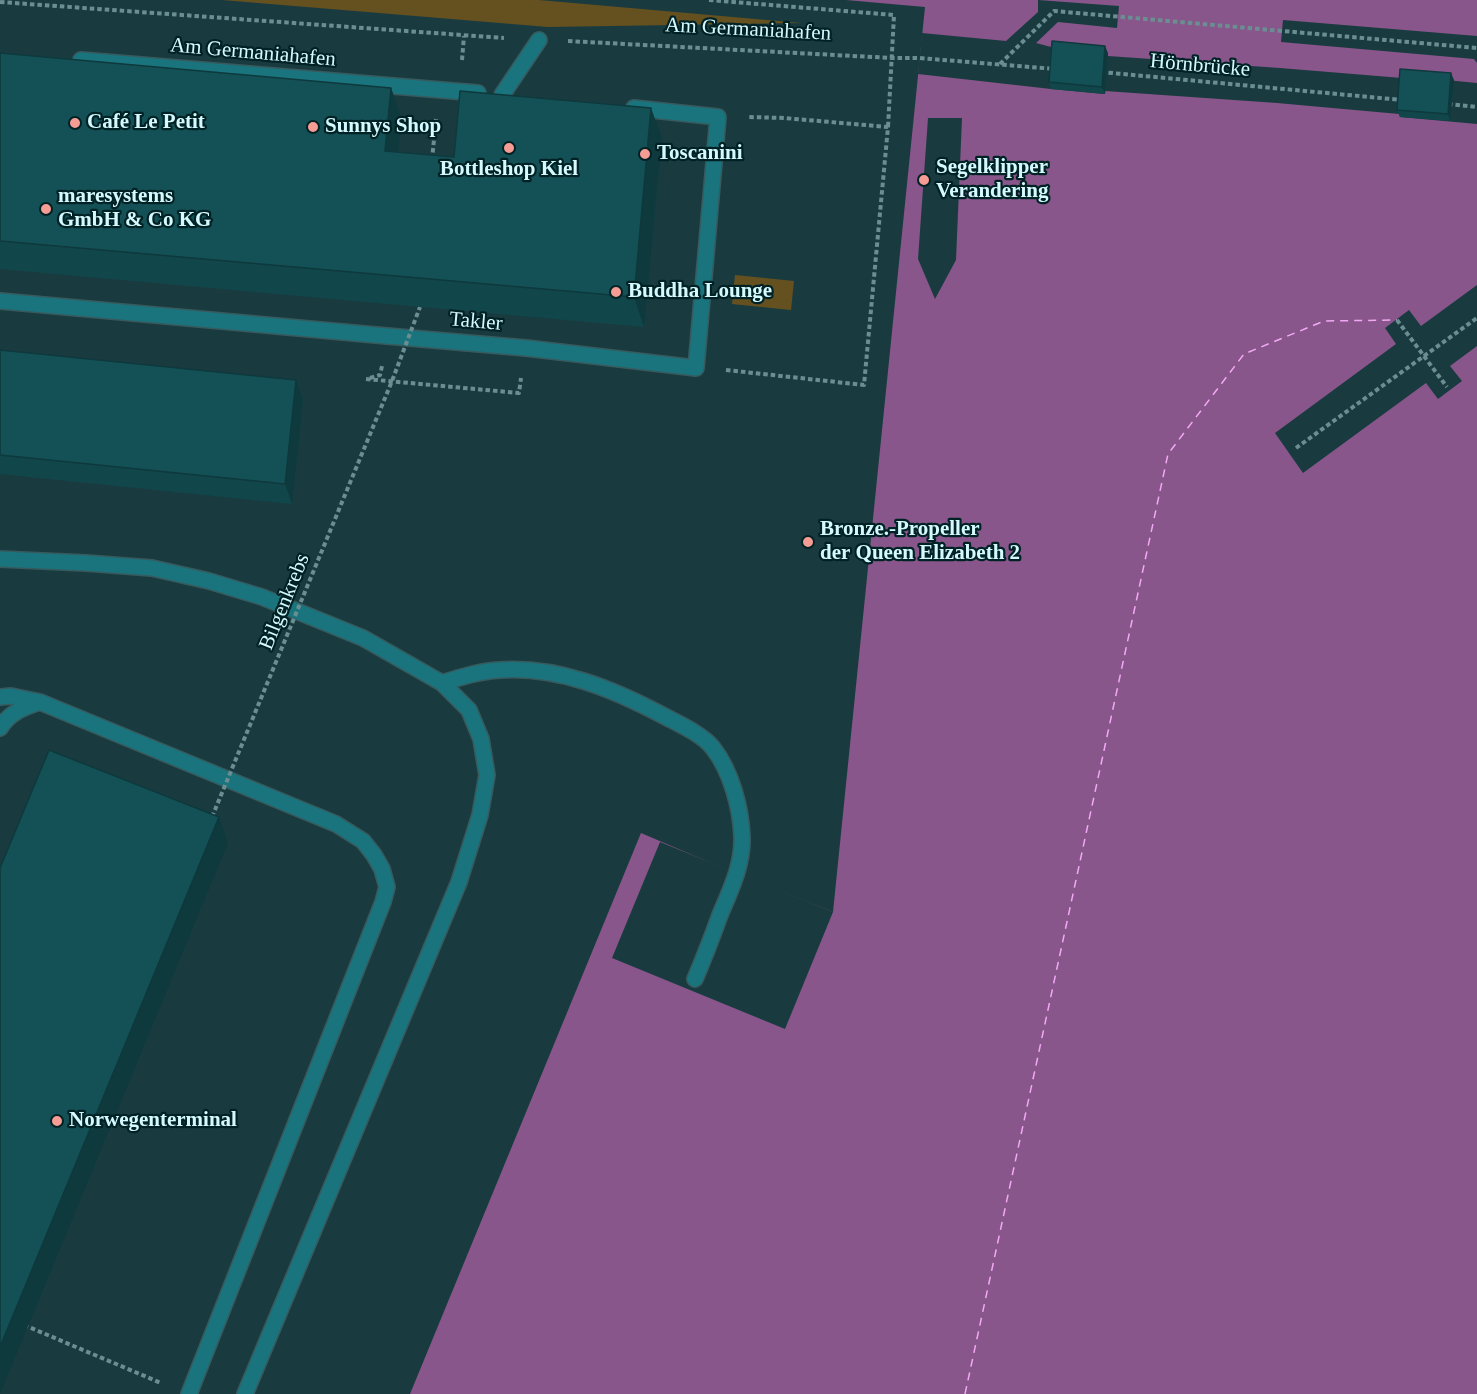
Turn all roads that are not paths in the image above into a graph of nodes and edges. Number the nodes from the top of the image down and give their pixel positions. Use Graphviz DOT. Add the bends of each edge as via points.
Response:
graph roads {
  1 [pos="539,40"];
  2 [pos="71,59"];
  3 [pos="615,106"];
  4 [pos="0,301"];
  5 [pos="0,559"];
  6 [pos="442,683"];
  7 [pos="0,697"];
  8 [pos="40,702"];
  9 [pos="0,728"];
  10 [pos="695,979"];
  11 [pos="189,1394"];
  12 [pos="245,1394"];
  1 -- 2 [label="street, Am Germaniahafen" via="507,96"];
  3 -- 4 [label="street, Takler" via="718,117 696,368 526,348"];
  5 -- 6 [label="street" via="152,568 209,581 262,597 363,638"];
  6 -- 10 [label="street" via="499,670 556,673 638,702 690,729 711,746 724,764 737,800 742,838 737,874"];
  6 -- 12 [label="street" via="469,710 481,739 487,775 480,814 459,882"];
  7 -- 8 [label="street"];
  8 -- 9 [label="street" via="21,708"];
  8 -- 11 [label="street" via="336,824 363,841 382,869 387,887"];
}
